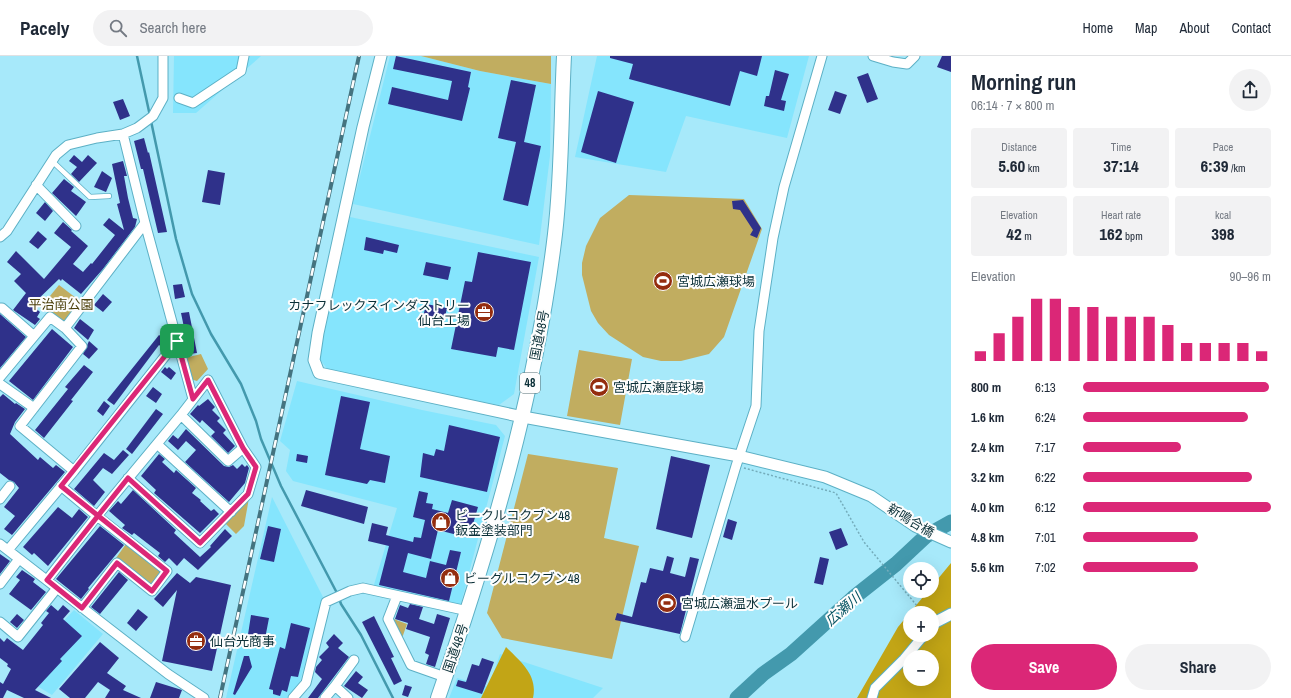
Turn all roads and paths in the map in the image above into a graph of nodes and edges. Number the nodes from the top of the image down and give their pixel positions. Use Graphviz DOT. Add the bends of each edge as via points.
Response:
graph roads {
  1 [pos="164,56"];
  2 [pos="244,56"];
  3 [pos="381,56"];
  4 [pos="564,56"];
  5 [pos="822,56"];
  6 [pos="873,56"];
  7 [pos="915,56"];
  8 [pos="179,98"];
  9 [pos="123,134"];
  10 [pos="51,160"];
  11 [pos="36,185"];
  12 [pos="109,196"];
  13 [pos="145,223"];
  14 [pos="76,226"];
  15 [pos="0,237"];
  16 [pos="0,308"];
  17 [pos="65,328"];
  18 [pos="34,336"];
  19 [pos="177,341"];
  20 [pos="0,377"];
  21 [pos="0,384"];
  22 [pos="193,399"];
  23 [pos="34,408"];
  24 [pos="181,414"];
  25 [pos="523,418"];
  26 [pos="157,444"];
  27 [pos="243,448"];
  28 [pos="738,461"];
  29 [pos="74,471"];
  30 [pos="128,478"];
  31 [pos="10,486"];
  32 [pos="61,486"];
  33 [pos="0,499"];
  34 [pos="231,512"];
  35 [pos="97,516"];
  36 [pos="951,542"];
  37 [pos="0,544"];
  38 [pos="8,550"];
  39 [pos="19,559"];
  40 [pos="47,580"];
  41 [pos="0,584"];
  42 [pos="57,588"];
  43 [pos="397,596"];
  44 [pos="917,606"];
  45 [pos="82,608"];
  46 [pos="468,611"];
  47 [pos="951,614"];
  48 [pos="939,620"];
  49 [pos="0,622"];
  50 [pos="685,637"];
  51 [pos="918,642"];
  52 [pos="354,660"];
  53 [pos="445,677"];
  54 [pos="335,686"];
  55 [pos="204,698"];
  56 [pos="293,698"];
  57 [pos="325,698"];
  58 [pos="348,698"];
  59 [pos="438,698"];
  60 [pos="872,698"];
  1 -- 9 [label="street" via="163,98 159,106 146,122"];
  2 -- 8 [label="street" via="241,71 193,103"];
  3 -- 25 [label="street, 新鳴合橋" via="318,333 314,360 316,368 319,373 329,377"];
  4 -- 25 [label="highway, 国道48号 / 48" via="555,233 542,323"];
  5 -- 28 [label="street" via="784,187 773,238 759,331 756,406"];
  6 -- 7 [label="street" via="907,64"];
  9 -- 10 [label="street" via="68,145"];
  9 -- 13 [label="street"];
  10 -- 11 [label="street"];
  10 -- 12 [label="lane" via="90,197"];
  11 -- 14 [label="street"];
  11 -- 15 [label="street"];
  13 -- 17 [label="street"];
  13 -- 19 [label="street"];
  16 -- 18 [label="street"];
  17 -- 18 [label="street" via="50,317"];
  17 -- 23 [label="street" via="82,346"];
  18 -- 20 [label="street"];
  19 -- 22 [label="street"];
  19 -- 29 [label="street"];
  21 -- 23 [label="street"];
  22 -- 24 [label="street"];
  22 -- 27 [label="street" via="208,380"];
  23 -- 29 [label="street" via="20,426"];
  24 -- 26 [label="street"];
  24 -- 27 [label="street" via="228,461"];
  25 -- 28 [label="street, 新鳴合橋"];
  25 -- 46 [label="highway, 国道48号 / 48" via="499,510"];
  26 -- 30 [label="street"];
  26 -- 34 [label="street"];
  27 -- 34 [label="street" via="256,467 248,494"];
  28 -- 36 [label="street, 新鳴合橋" via="825,477 871,496 915,526"];
  28 -- 44 [label="path" via="836,493 864,542"];
  28 -- 50 [label="street"];
  29 -- 32 [label="street"];
  30 -- 34 [label="street" via="200,543"];
  30 -- 35 [label="street"];
  31 -- 33 [label="street"];
  32 -- 35 [label="street"];
  32 -- 38 [label="street"];
  35 -- 40 [label="street"];
  35 -- 45 [label="street" via="167,571 152,591 117,563"];
  37 -- 38 [label="street"];
  38 -- 39 [label="street"];
  39 -- 40 [label="street"];
  39 -- 41 [label="street"];
  40 -- 42 [label="street"];
  42 -- 45 [label="street"];
  42 -- 49 [label="street" via="18,637"];
  43 -- 46 [label="street"];
  43 -- 53 [label="street" via="388,619 411,665"];
  43 -- 56 [label="street" via="363,588 326,602 306,683"];
  45 -- 55 [label="street" via="168,674"];
  46 -- 53 [label="highway, 国道48号 / 48"];
  47 -- 48 [label="street"];
  51 -- 60 [label="street" via="875,688"];
  52 -- 54 [label="street"];
  53 -- 59 [label="highway, 国道48号 / 48"];
  54 -- 57 [label="street"];
  54 -- 58 [label="street"];
}
